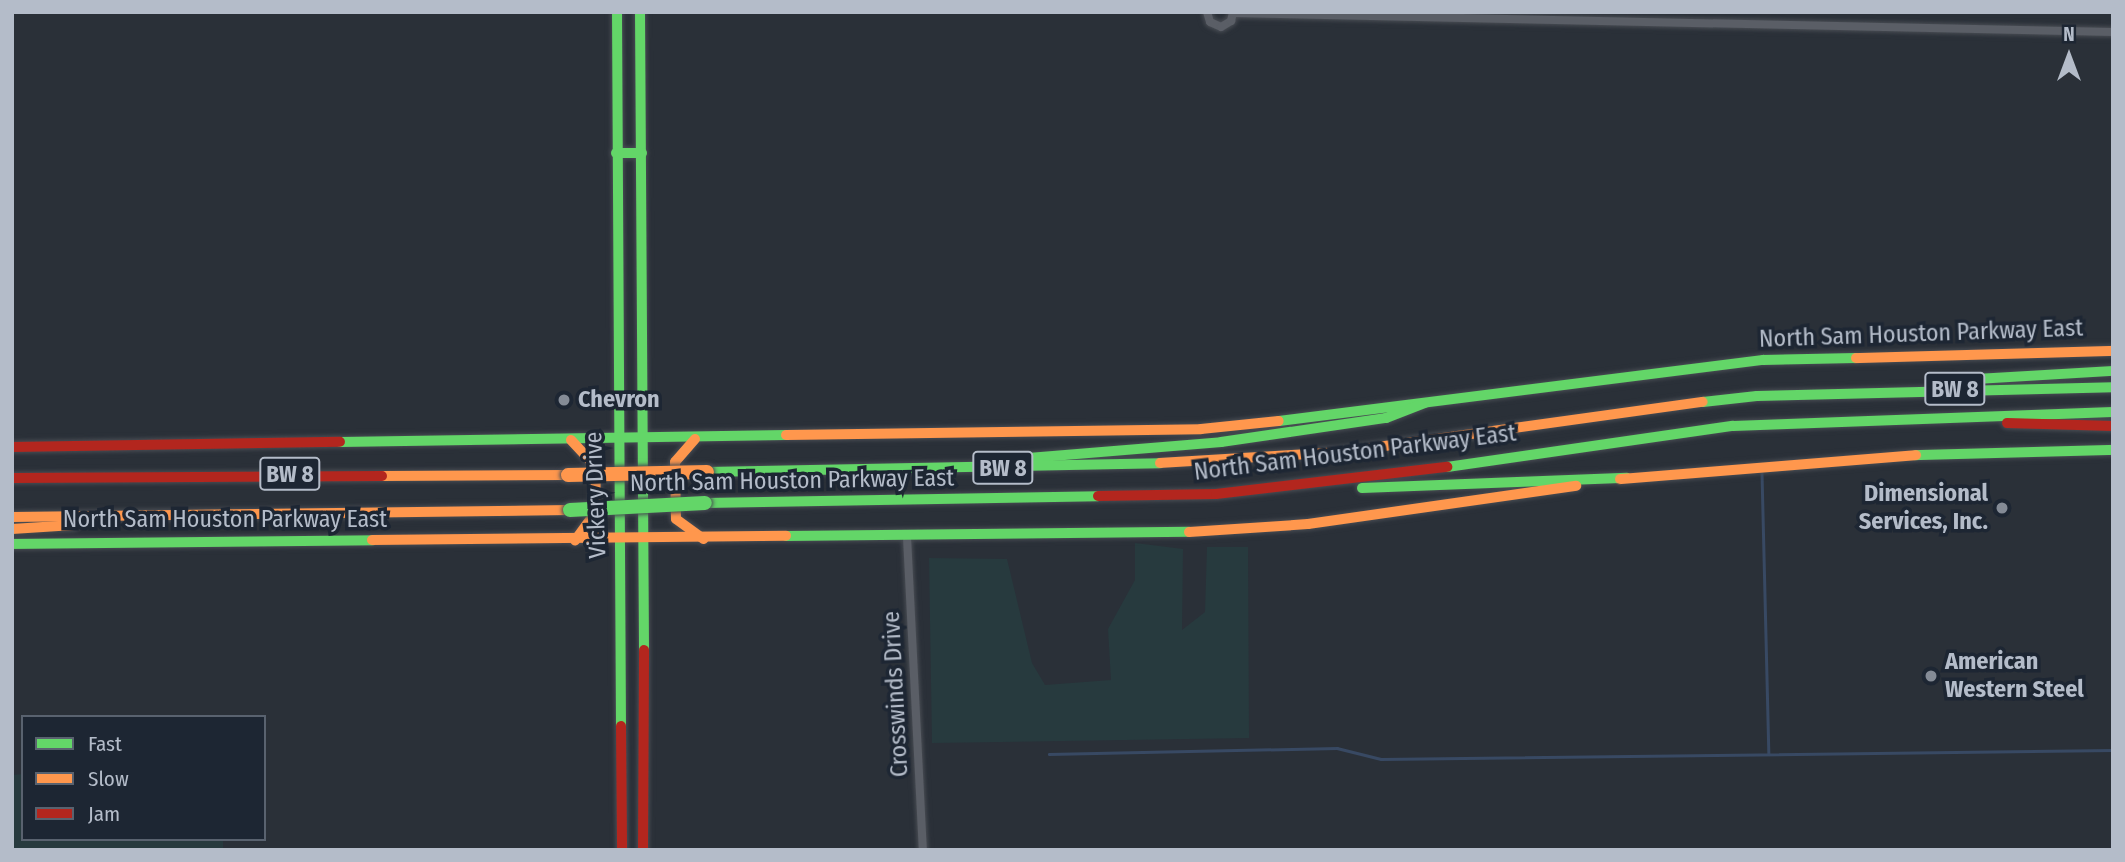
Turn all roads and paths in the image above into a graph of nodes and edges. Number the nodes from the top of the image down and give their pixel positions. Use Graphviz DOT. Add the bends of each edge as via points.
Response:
graph roads {
  1 [pos="1207,12"];
  2 [pos="1233,13"];
  3 [pos="617,14"];
  4 [pos="640,14"];
  5 [pos="2113,32"];
  6 [pos="616,153"];
  7 [pos="642,153"];
  8 [pos="2113,351"];
  9 [pos="2113,371"];
  10 [pos="2113,387"];
  11 [pos="1798,393"];
  12 [pos="1424,403"];
  13 [pos="2113,412"];
  14 [pos="1862,418"];
  15 [pos="2113,426"];
  16 [pos="695,439"];
  17 [pos="571,440"];
  18 [pos="646,440"];
  19 [pos="617,441"];
  20 [pos="12,447"];
  21 [pos="2113,450"];
  22 [pos="899,470"];
  23 [pos="12,478"];
  24 [pos="1628,478"];
  25 [pos="1256,491"];
  26 [pos="332,514"];
  27 [pos="12,517"];
  28 [pos="12,529"];
  29 [pos="907,537"];
  30 [pos="645,539"];
  31 [pos="621,540"];
  32 [pos="706,540"];
  33 [pos="575,541"];
  34 [pos="12,544"];
  35 [pos="624,703"];
  36 [pos="645,704"];
  37 [pos="622,850"];
  38 [pos="643,850"];
  39 [pos="923,850"];
  1 -- 2 [label="street" via="1210,22 1221,27 1231,21"];
  2 -- 5 [label="street"];
  3 -- 4 [label="main road"];
  3 -- 6 [label="main road, Vickery Drive"];
  4 -- 7 [label="main road, Vickery Drive"];
  6 -- 7 [label="main road"];
  6 -- 19 [label="main road, Vickery Drive"];
  7 -- 18 [label="main road, Vickery Drive"];
  8 -- 12 [label="main road, North Sam Houston Parkway East" via="1763,360"];
  9 -- 11 [label="main road"];
  10 -- 11 [label="main road, North Sam Houston Parkway East / BW 8"];
  11 -- 22 [label="main road, North Sam Houston Parkway East / BW 8" via="1629,409 1300,456 1161,466"];
  12 -- 16 [label="main road, North Sam Houston Parkway East" via="1200,429"];
  12 -- 22 [label="main road" via="1386,418 1221,442"];
  13 -- 14 [label="main road, North Sam Houston Parkway East / BW 8"];
  14 -- 15 [label="main road"];
  14 -- 25 [label="main road, North Sam Houston Parkway East / BW 8" via="1688,431"];
  16 -- 18 [label="main road, North Sam Houston Parkway East"];
  16 -- 32 [label="main road" via="675,462 676,519"];
  17 -- 19 [label="main road, North Sam Houston Parkway East"];
  17 -- 20 [label="main road, North Sam Houston Parkway East"];
  17 -- 33 [label="main road" via="596,467 595,513"];
  18 -- 19 [label="main road, North Sam Houston Parkway East"];
  18 -- 30 [label="main road, Vickery Drive"];
  19 -- 31 [label="main road, Vickery Drive"];
  21 -- 24 [label="main road, North Sam Houston Parkway East" via="1862,456"];
  22 -- 23 [label="main road, North Sam Houston Parkway East / BW 8, bridge"];
  24 -- 25 [label="main road"];
  24 -- 29 [label="main road, North Sam Houston Parkway East" via="1306,524 1109,535"];
  25 -- 26 [label="main road, North Sam Houston Parkway East / BW 8, bridge" via="1092,499 705,503"];
  26 -- 27 [label="main road, North Sam Houston Parkway East / BW 8"];
  26 -- 28 [label="main road"];
  29 -- 32 [label="main road, North Sam Houston Parkway East"];
  29 -- 39 [label="street, Crosswinds Drive"];
  30 -- 31 [label="main road, North Sam Houston Parkway East"];
  30 -- 32 [label="main road, North Sam Houston Parkway East"];
  30 -- 36 [label="main road, Vickery Drive"];
  31 -- 33 [label="main road, North Sam Houston Parkway East"];
  31 -- 35 [label="main road, Vickery Drive"];
  33 -- 34 [label="main road, North Sam Houston Parkway East"];
  35 -- 36 [label="main road"];
  35 -- 37 [label="main road, Vickery Drive"];
  36 -- 38 [label="main road, Vickery Drive"];
}
